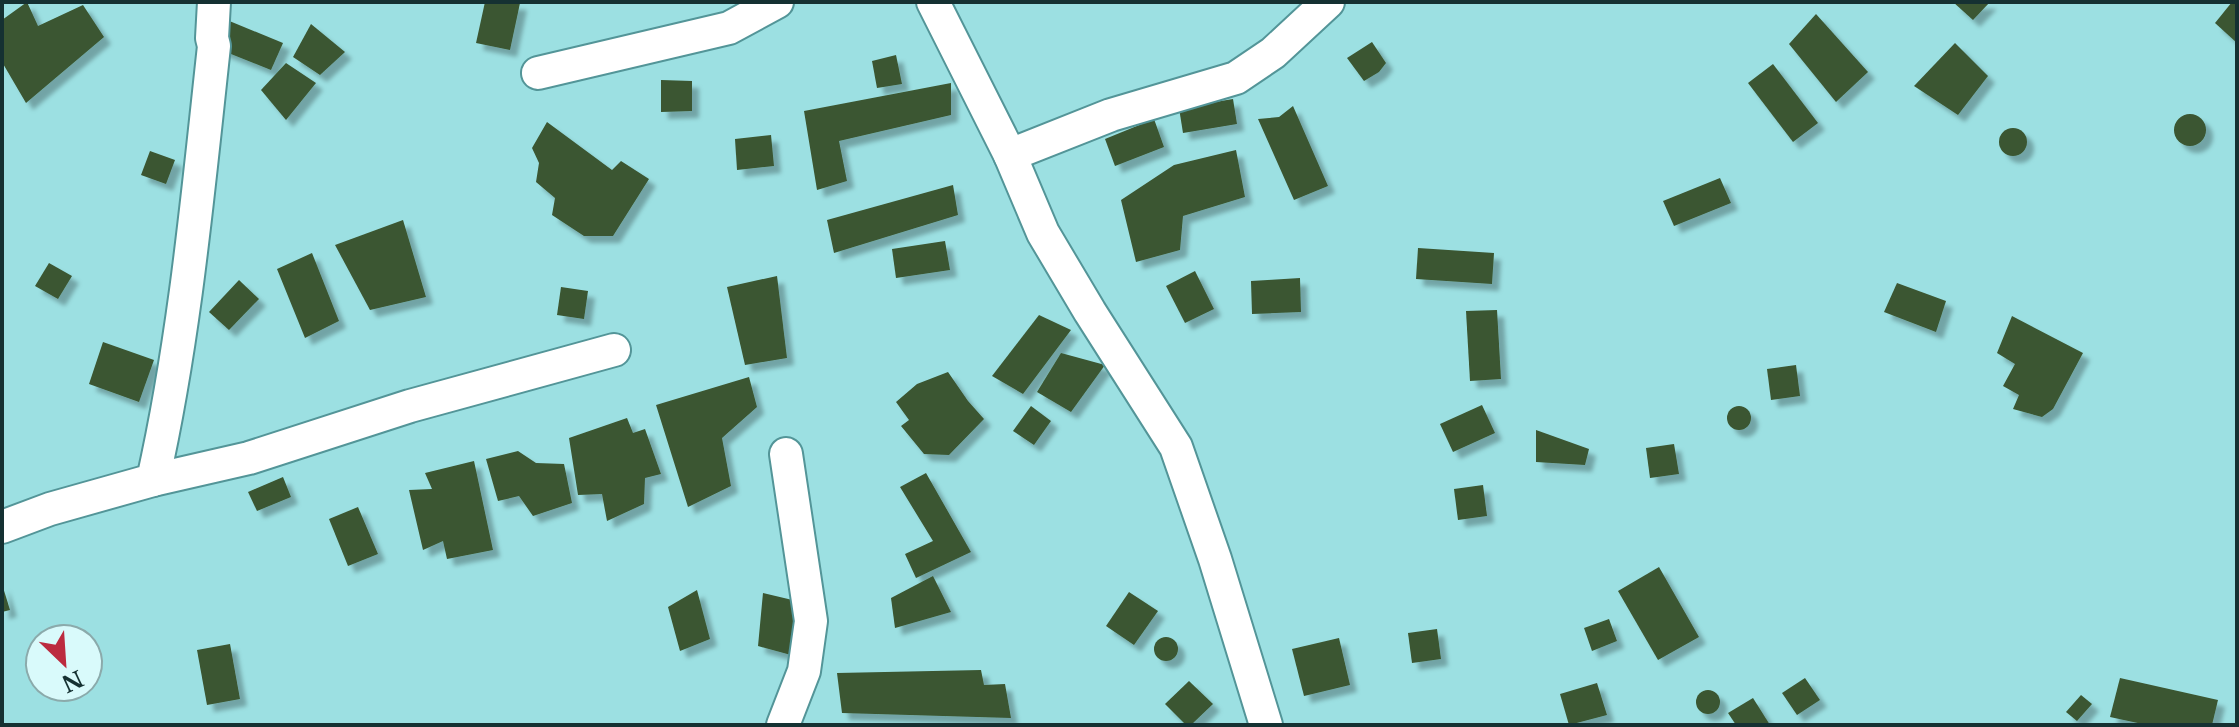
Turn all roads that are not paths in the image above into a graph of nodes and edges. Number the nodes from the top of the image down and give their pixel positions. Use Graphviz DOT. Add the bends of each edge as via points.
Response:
graph roads {
  1 [pos="214,2"];
  2 [pos="777,2"];
  3 [pos="933,2"];
  4 [pos="1328,2"];
  5 [pos="538,73"];
  6 [pos="1010,155"];
  7 [pos="614,350"];
  8 [pos="786,454"];
  9 [pos="153,480"];
  10 [pos="2,527"];
  11 [pos="783,725"];
  12 [pos="1266,725"];
  1 -- 9 [label="street" via="193,239 172,394"];
  2 -- 5 [label="street" via="729,28"];
  3 -- 6 [label="street"];
  4 -- 6 [label="street" via="1273,53 1236,78 1111,115"];
  6 -- 12 [label="street" via="1043,233 1176,447"];
  7 -- 9 [label="street" via="410,406 249,458"];
  8 -- 11 [label="street" via="811,621 804,671"];
  9 -- 10 [label="street"];
}
